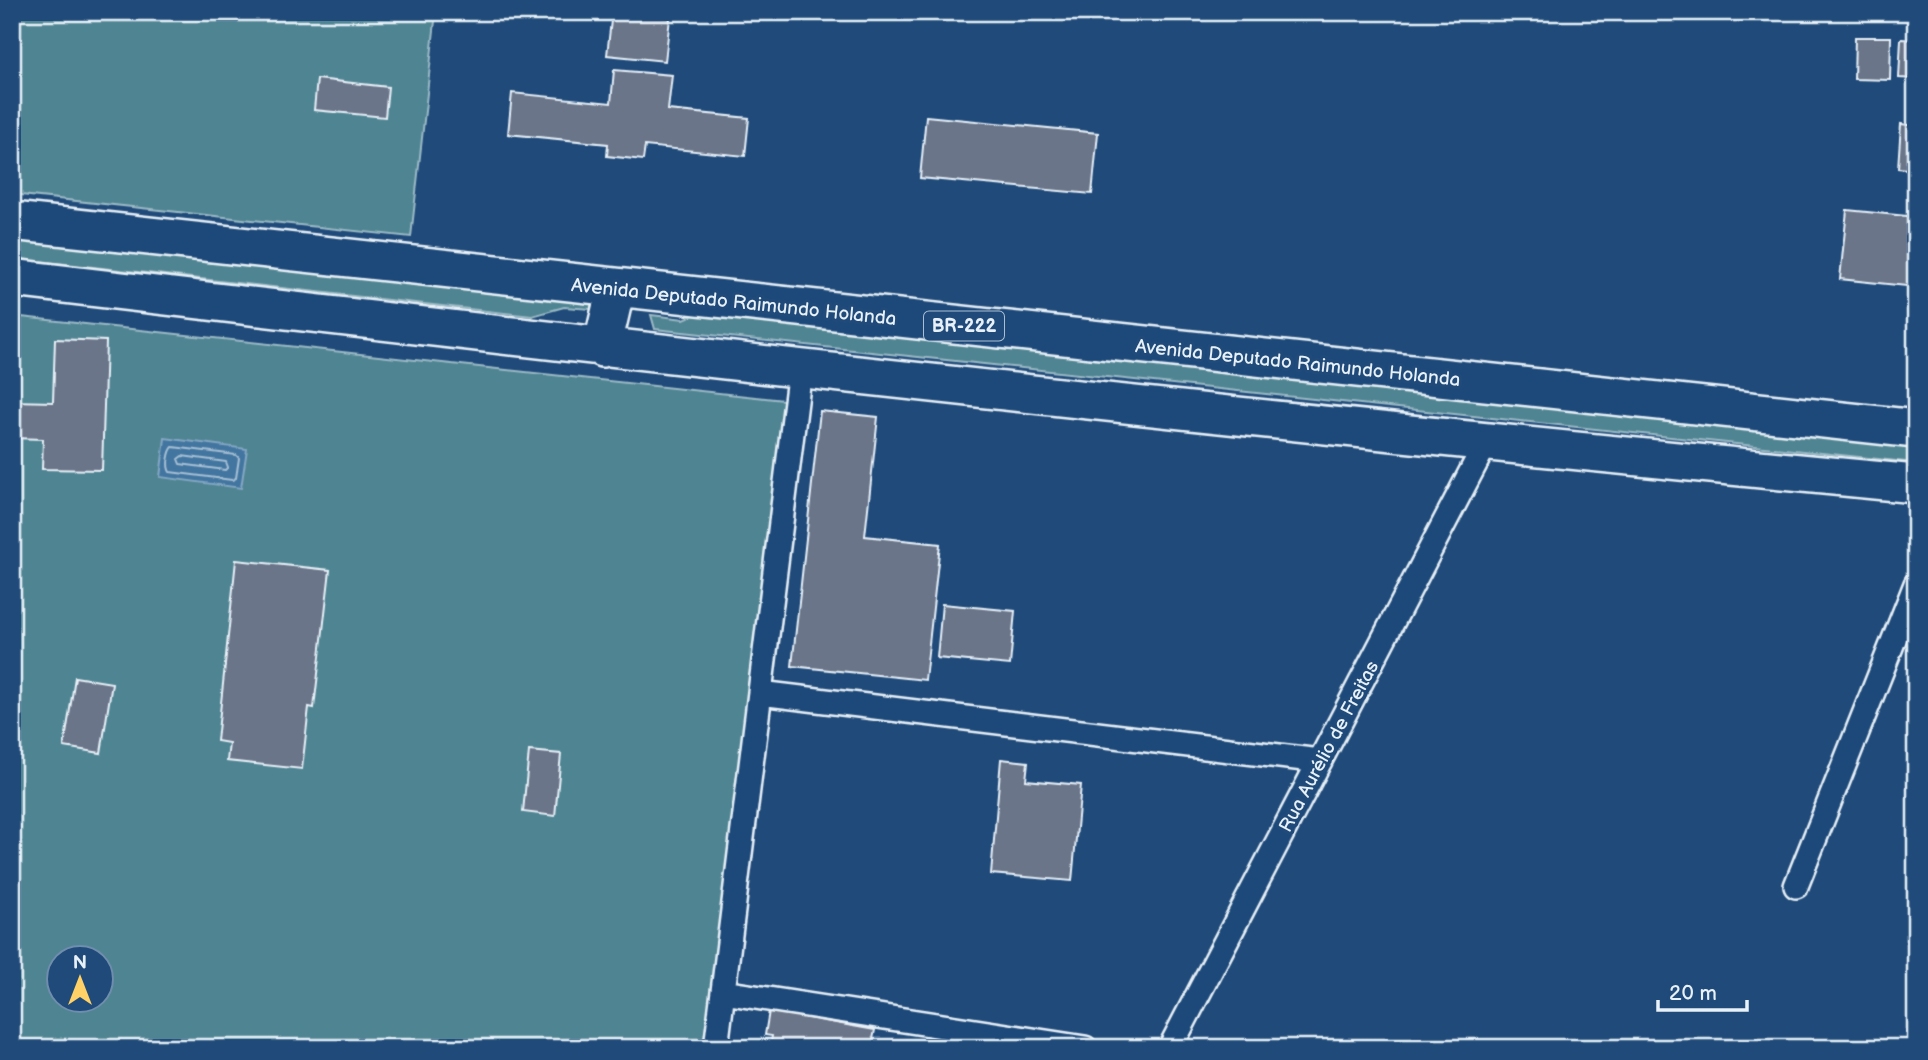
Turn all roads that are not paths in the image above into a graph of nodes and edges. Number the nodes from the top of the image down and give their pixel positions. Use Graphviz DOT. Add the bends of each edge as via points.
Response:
graph roads {
  1 [pos="12,222"];
  2 [pos="12,278"];
  3 [pos="616,288"];
  4 [pos="602,348"];
  5 [pos="800,369"];
  6 [pos="1916,429"];
  7 [pos="1486,443"];
  8 [pos="1916,484"];
  9 [pos="1916,584"];
  10 [pos="760,693"];
  11 [pos="1320,761"];
  12 [pos="1796,886"];
  13 [pos="723,992"];
  14 [pos="716,1048"];
  15 [pos="1085,1048"];
  16 [pos="1170,1048"];
  1 -- 3 [label="main road, Avenida Deputado Raimundo Holanda / BR-222"];
  2 -- 4 [label="main road"];
  3 -- 4 [label="main road"];
  3 -- 6 [label="main road, Avenida Deputado Raimundo Holanda / BR-222"];
  4 -- 5 [label="main road"];
  5 -- 7 [label="main road"];
  5 -- 10 [label="street"];
  7 -- 8 [label="main road"];
  7 -- 11 [label="street, Rua Aurélio de Freitas"];
  9 -- 12 [label="street"];
  10 -- 11 [label="street"];
  10 -- 13 [label="street"];
  11 -- 16 [label="street, Rua Aurélio de Freitas"];
  13 -- 14 [label="street"];
  13 -- 15 [label="street"];
}
